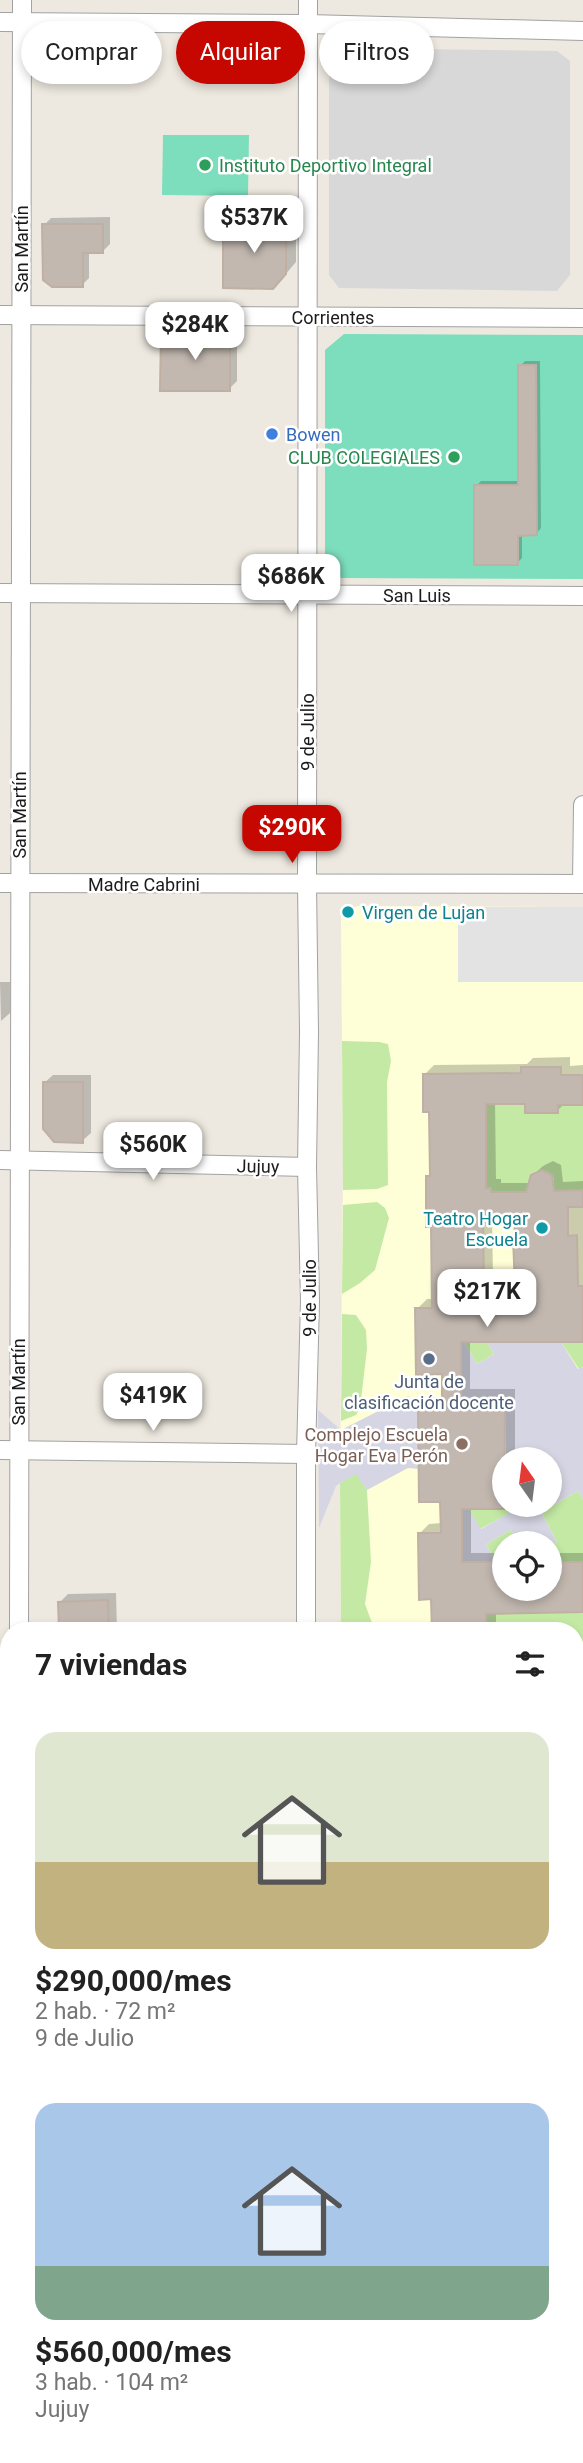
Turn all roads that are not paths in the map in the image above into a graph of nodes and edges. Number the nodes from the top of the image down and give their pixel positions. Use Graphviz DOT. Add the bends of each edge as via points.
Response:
graph roads {
  1 [pos="22,0"];
  2 [pos="308,0"];
  3 [pos="22,21"];
  4 [pos="0,22"];
  5 [pos="21,22"];
  6 [pos="162,23"];
  7 [pos="308,24"];
  8 [pos="583,31"];
  9 [pos="22,84"];
  10 [pos="0,315"];
  11 [pos="20,316"];
  12 [pos="308,316"];
  13 [pos="583,318"];
  14 [pos="0,593"];
  15 [pos="19,593"];
  16 [pos="308,594"];
  17 [pos="583,596"];
  18 [pos="583,805"];
  19 [pos="9,883"];
  20 [pos="307,884"];
  21 [pos="583,884"];
  22 [pos="9,1160"];
  23 [pos="307,1167"];
  24 [pos="0,1450"];
  25 [pos="18,1450"];
  26 [pos="306,1454"];
  27 [pos="19,1622"];
  28 [pos="306,1622"];
  1 -- 3 [label="street, San Martín"];
  2 -- 7 [label="street, 9 de Julio"];
  4 -- 5 [label="street"];
  6 -- 7 [label="street"];
  7 -- 8 [label="street"];
  7 -- 12 [label="street, 9 de Julio"];
  9 -- 11 [label="street, San Martín"];
  10 -- 11 [label="street, Corrientes"];
  11 -- 12 [label="street, Corrientes"];
  11 -- 15 [label="street, San Martín"];
  12 -- 13 [label="street, Corrientes"];
  12 -- 16 [label="street, 9 de Julio"];
  14 -- 15 [label="street, San Luis"];
  15 -- 16 [label="street, San Luis"];
  15 -- 19 [label="street, San Martín"];
  16 -- 17 [label="street, San Luis"];
  16 -- 20 [label="street, 9 de Julio"];
  18 -- 21 [label="street"];
  19 -- 20 [label="street, Madre Cabrini"];
  19 -- 22 [label="street, San Martín"];
  20 -- 21 [label="street, Madre Cabrini"];
  20 -- 23 [label="street, 9 de Julio"];
  22 -- 23 [label="street, Jujuy"];
  22 -- 25 [label="street, San Martín"];
  23 -- 26 [label="street, 9 de Julio"];
  24 -- 25 [label="street"];
  25 -- 26 [label="street"];
  25 -- 27 [label="street, San Martín"];
  26 -- 28 [label="street, 9 de Julio"];
}
